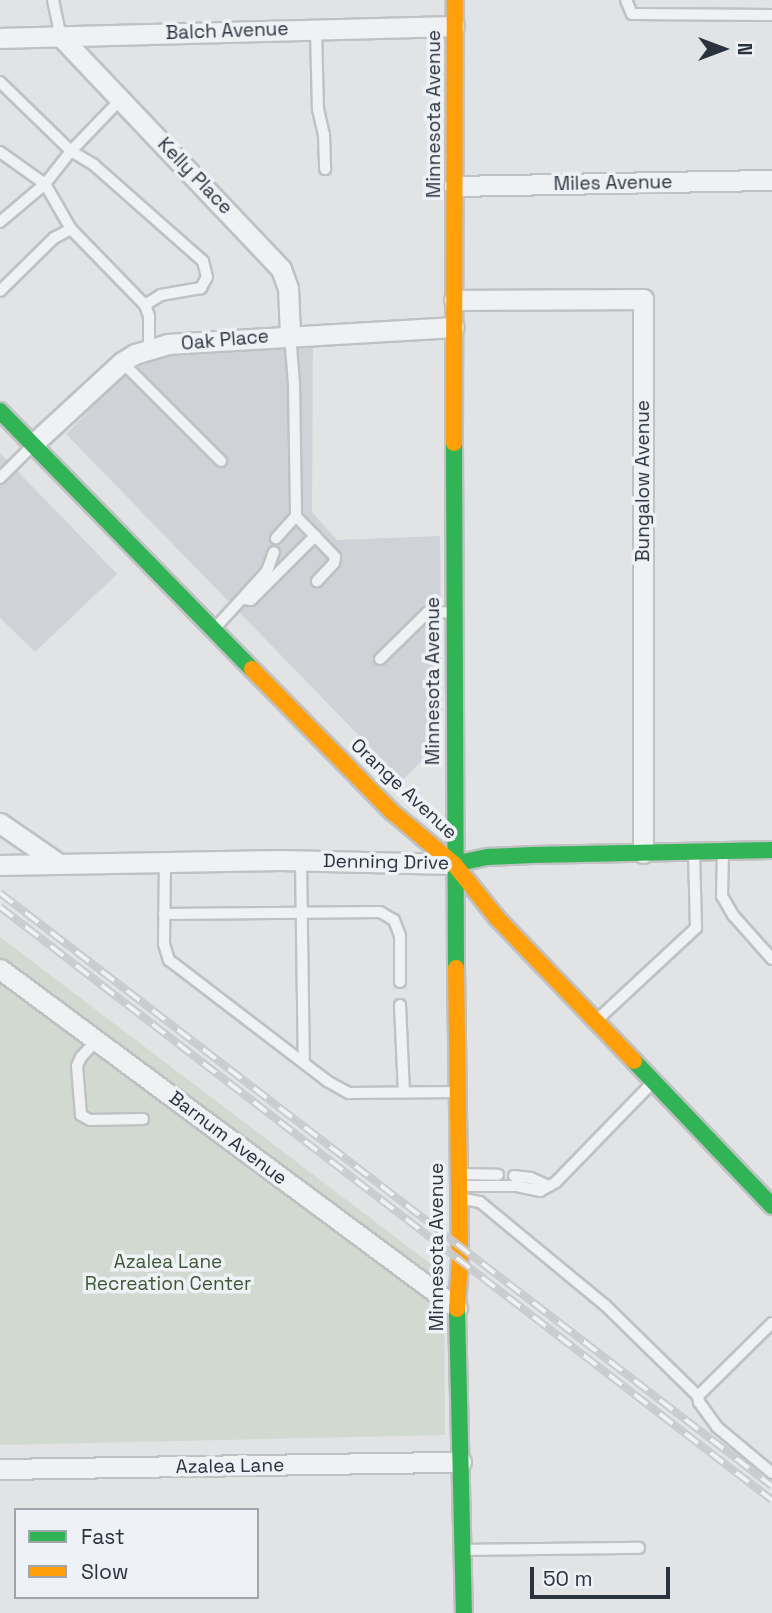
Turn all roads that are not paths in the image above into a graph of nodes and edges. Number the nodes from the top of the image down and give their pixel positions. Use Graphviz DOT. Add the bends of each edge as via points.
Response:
graph roads {
  1 [pos="54,0"];
  2 [pos="455,0"];
  3 [pos="626,0"];
  4 [pos="772,15"];
  5 [pos="454,26"];
  6 [pos="316,29"];
  7 [pos="61,37"];
  8 [pos="0,38"];
  9 [pos="0,82"];
  10 [pos="121,99"];
  11 [pos="71,151"];
  12 [pos="0,152"];
  13 [pos="325,169"];
  14 [pos="772,180"];
  15 [pos="46,184"];
  16 [pos="454,186"];
  17 [pos="0,222"];
  18 [pos="71,229"];
  19 [pos="0,291"];
  20 [pos="454,300"];
  21 [pos="145,305"];
  22 [pos="453,327"];
  23 [pos="290,334"];
  24 [pos="149,350"];
  25 [pos="122,362"];
  26 [pos="0,411"];
  27 [pos="33,444"];
  28 [pos="221,461"];
  29 [pos="0,478"];
  30 [pos="296,516"];
  31 [pos="315,536"];
  32 [pos="276,538"];
  33 [pos="274,552"];
  34 [pos="317,581"];
  35 [pos="244,599"];
  36 [pos="454,612"];
  37 [pos="213,630"];
  38 [pos="380,659"];
  39 [pos="0,823"];
  40 [pos="772,850"];
  41 [pos="723,851"];
  42 [pos="694,852"];
  43 [pos="643,853"];
  44 [pos="300,860"];
  45 [pos="165,861"];
  46 [pos="58,863"];
  47 [pos="454,864"];
  48 [pos="0,865"];
  49 [pos="302,913"];
  50 [pos="164,914"];
  51 [pos="772,959"];
  52 [pos="0,969"];
  53 [pos="400,982"];
  54 [pos="400,1005"];
  55 [pos="594,1023"];
  56 [pos="97,1040"];
  57 [pos="304,1063"];
  58 [pos="653,1083"];
  59 [pos="458,1092"];
  60 [pos="404,1093"];
  61 [pos="143,1119"];
  62 [pos="498,1175"];
  63 [pos="514,1176"];
  64 [pos="459,1186"];
  65 [pos="548,1186"];
  66 [pos="772,1206"];
  67 [pos="457,1308"];
  68 [pos="772,1322"];
  69 [pos="698,1396"];
  70 [pos="461,1462"];
  71 [pos="0,1469"];
  72 [pos="772,1473"];
  73 [pos="639,1548"];
  74 [pos="463,1550"];
  75 [pos="464,1613"];
  1 -- 7 [label="lane"];
  2 -- 5 [label="street, Minnesota Avenue"];
  3 -- 4 [label="lane" via="632,14"];
  5 -- 6 [label="street, Balch Avenue"];
  5 -- 16 [label="street, Minnesota Avenue"];
  6 -- 7 [label="street, Balch Avenue"];
  6 -- 13 [label="lane"];
  7 -- 8 [label="street, Balch Avenue"];
  7 -- 10 [label="street, Kelly Place"];
  9 -- 11 [label="lane"];
  10 -- 11 [label="lane"];
  10 -- 23 [label="street, Kelly Place" via="281,269 288,288"];
  11 -- 15 [label="lane"];
  11 -- 21 [label="lane" via="94,165 203,261 207,277 201,288 161,295"];
  12 -- 15 [label="lane"];
  14 -- 16 [label="street, Miles Avenue"];
  15 -- 17 [label="lane"];
  15 -- 18 [label="lane"];
  16 -- 20 [label="street, Minnesota Avenue"];
  18 -- 19 [label="lane" via="54,238"];
  18 -- 21 [label="lane"];
  20 -- 22 [label="street, Minnesota Avenue"];
  20 -- 43 [label="street, Bungalow Avenue" via="643,299"];
  21 -- 24 [label="lane"];
  22 -- 23 [label="street, Oak Place"];
  22 -- 36 [label="street, Minnesota Avenue"];
  23 -- 24 [label="street, Oak Place" via="168,344"];
  23 -- 30 [label="lane"];
  24 -- 25 [label="street, Oak Place"];
  25 -- 27 [label="street, Oak Place"];
  25 -- 28 [label="lane"];
  26 -- 27 [label="street, Orange Avenue"];
  27 -- 29 [label="lane"];
  27 -- 37 [label="street, Orange Avenue"];
  30 -- 31 [label="lane"];
  30 -- 32 [label="lane"];
  31 -- 34 [label="lane" via="335,557"];
  31 -- 35 [label="lane" via="251,600"];
  33 -- 35 [label="lane" via="267,571"];
  35 -- 37 [label="lane"];
  36 -- 38 [label="lane" via="427,613"];
  36 -- 47 [label="street, Minnesota Avenue"];
  37 -- 47 [label="street, Orange Avenue" via="391,811"];
  39 -- 46 [label="street"];
  40 -- 41 [label="street, Denning Drive"];
  41 -- 42 [label="street, Denning Drive"];
  41 -- 51 [label="lane" via="722,896"];
  42 -- 43 [label="street, Denning Drive"];
  42 -- 55 [label="lane" via="696,928"];
  43 -- 47 [label="street, Denning Drive" via="488,857"];
  44 -- 45 [label="street, Denning Drive"];
  44 -- 47 [label="street, Denning Drive"];
  44 -- 49 [label="lane"];
  45 -- 46 [label="street, Denning Drive"];
  45 -- 50 [label="lane"];
  46 -- 48 [label="street, Denning Drive"];
  47 -- 55 [label="street, Orange Avenue"];
  47 -- 59 [label="street, Minnesota Avenue"];
  49 -- 50 [label="lane"];
  49 -- 53 [label="lane" via="380,912 394,920 400,936"];
  49 -- 57 [label="lane"];
  50 -- 57 [label="lane" via="169,960"];
  52 -- 56 [label="street, Barnum Avenue"];
  54 -- 60 [label="lane"];
  55 -- 58 [label="street, Orange Avenue"];
  56 -- 61 [label="lane" via="77,1066 80,1115 90,1120"];
  56 -- 67 [label="street, Barnum Avenue"];
  57 -- 60 [label="lane" via="349,1093"];
  58 -- 65 [label="lane"];
  58 -- 66 [label="street, Orange Avenue" via="763,1190"];
  59 -- 60 [label="lane"];
  59 -- 64 [label="street, Minnesota Avenue"];
  62 -- 64 [label="lane"];
  63 -- 65 [label="lane"];
  64 -- 65 [label="lane" via="517,1186 540,1191"];
  64 -- 67 [label="street, Minnesota Avenue"];
  64 -- 69 [label="lane" via="605,1305"];
  67 -- 70 [label="street, Minnesota Avenue"];
  68 -- 69 [label="lane"];
  69 -- 72 [label="lane" via="717,1427"];
  70 -- 71 [label="street, Azalea Lane"];
  70 -- 74 [label="street, Minnesota Avenue"];
  73 -- 74 [label="lane"];
  74 -- 75 [label="street, Minnesota Avenue"];
}
